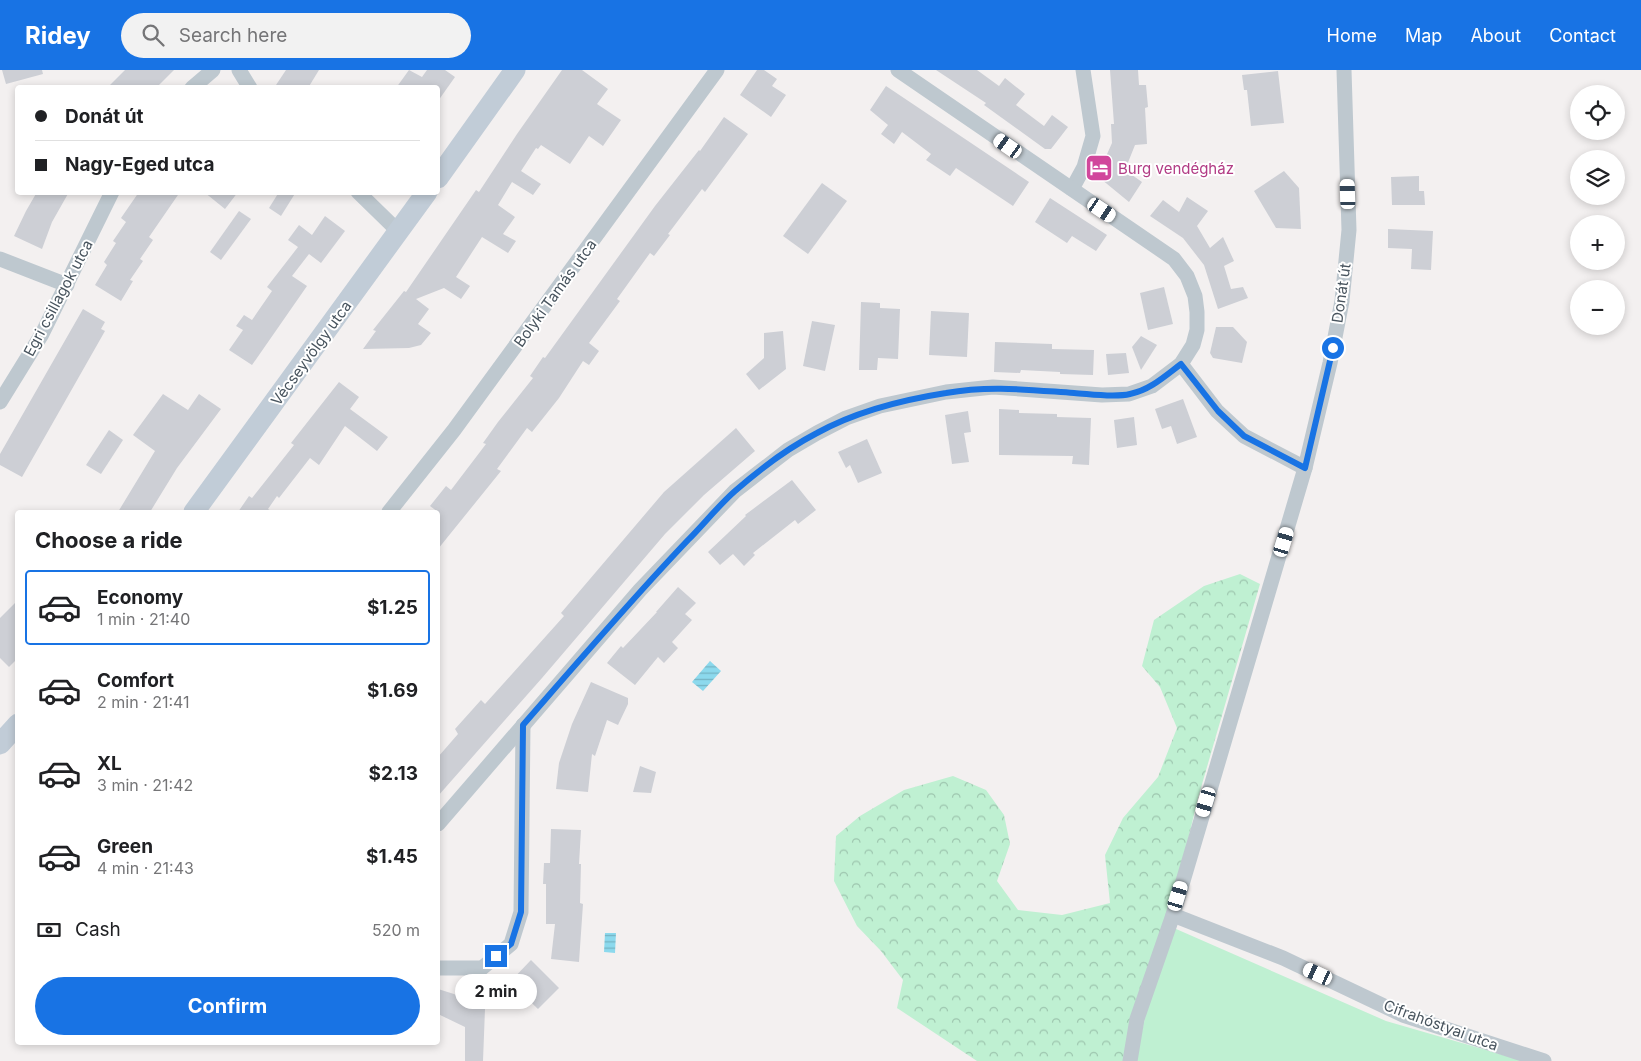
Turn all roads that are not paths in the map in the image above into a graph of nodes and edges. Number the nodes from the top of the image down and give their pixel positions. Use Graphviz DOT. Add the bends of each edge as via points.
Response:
graph roads {
  1 [pos="213,70"];
  2 [pos="239,70"];
  3 [pos="515,70"];
  4 [pos="717,70"];
  5 [pos="898,70"];
  6 [pos="1083,70"];
  7 [pos="1344,70"];
  8 [pos="196,85"];
  9 [pos="248,85"];
  10 [pos="440,175"];
  11 [pos="1072,189"];
  12 [pos="111,195"];
  13 [pos="361,195"];
  14 [pos="425,195"];
  15 [pos="399,232"];
  16 [pos="0,259"];
  17 [pos="67,285"];
  18 [pos="1181,364"];
  19 [pos="0,402"];
  20 [pos="1305,468"];
  21 [pos="195,510"];
  22 [pos="391,510"];
  23 [pos="523,725"];
  24 [pos="15,727"];
  25 [pos="0,744"];
  26 [pos="440,822"];
  27 [pos="1173,915"];
  28 [pos="440,968"];
  29 [pos="1130,1061"];
  30 [pos="1544,1061"];
  1 -- 8 [label="street"];
  2 -- 9 [label="street"];
  3 -- 10 [label="main road"];
  4 -- 22 [label="street, Bolyki Tamás utca" via="460,422"];
  5 -- 11 [label="street"];
  6 -- 11 [label="street" via="1093,136 1084,167"];
  7 -- 20 [label="street, Donát út" via="1350,230 1330,364"];
  11 -- 18 [label="street" via="1174,259 1187,276 1195,296 1197,330 1193,345"];
  12 -- 17 [label="street, Egri csillagok utca"];
  13 -- 15 [label="street"];
  14 -- 15 [label="main road, Vécseyvölgy utca"];
  15 -- 21 [label="main road, Vécseyvölgy utca"];
  16 -- 17 [label="street"];
  17 -- 19 [label="street, Egri csillagok utca" via="42,334"];
  18 -- 20 [label="street" via="1218,411 1244,436"];
  18 -- 23 [label="street" via="1152,386 1129,394 993,387 974,389 880,406 817,433 788,450 735,492 640,590"];
  20 -- 27 [label="street, Donát út"];
  23 -- 26 [label="street"];
  23 -- 28 [label="street" via="521,912 511,944 482,968"];
  24 -- 25 [label="main road"];
  27 -- 29 [label="street, Donát út" via="1137,1019"];
  27 -- 30 [label="street, Cifrahóstyai utca" via="1283,958 1403,1015"];
}
